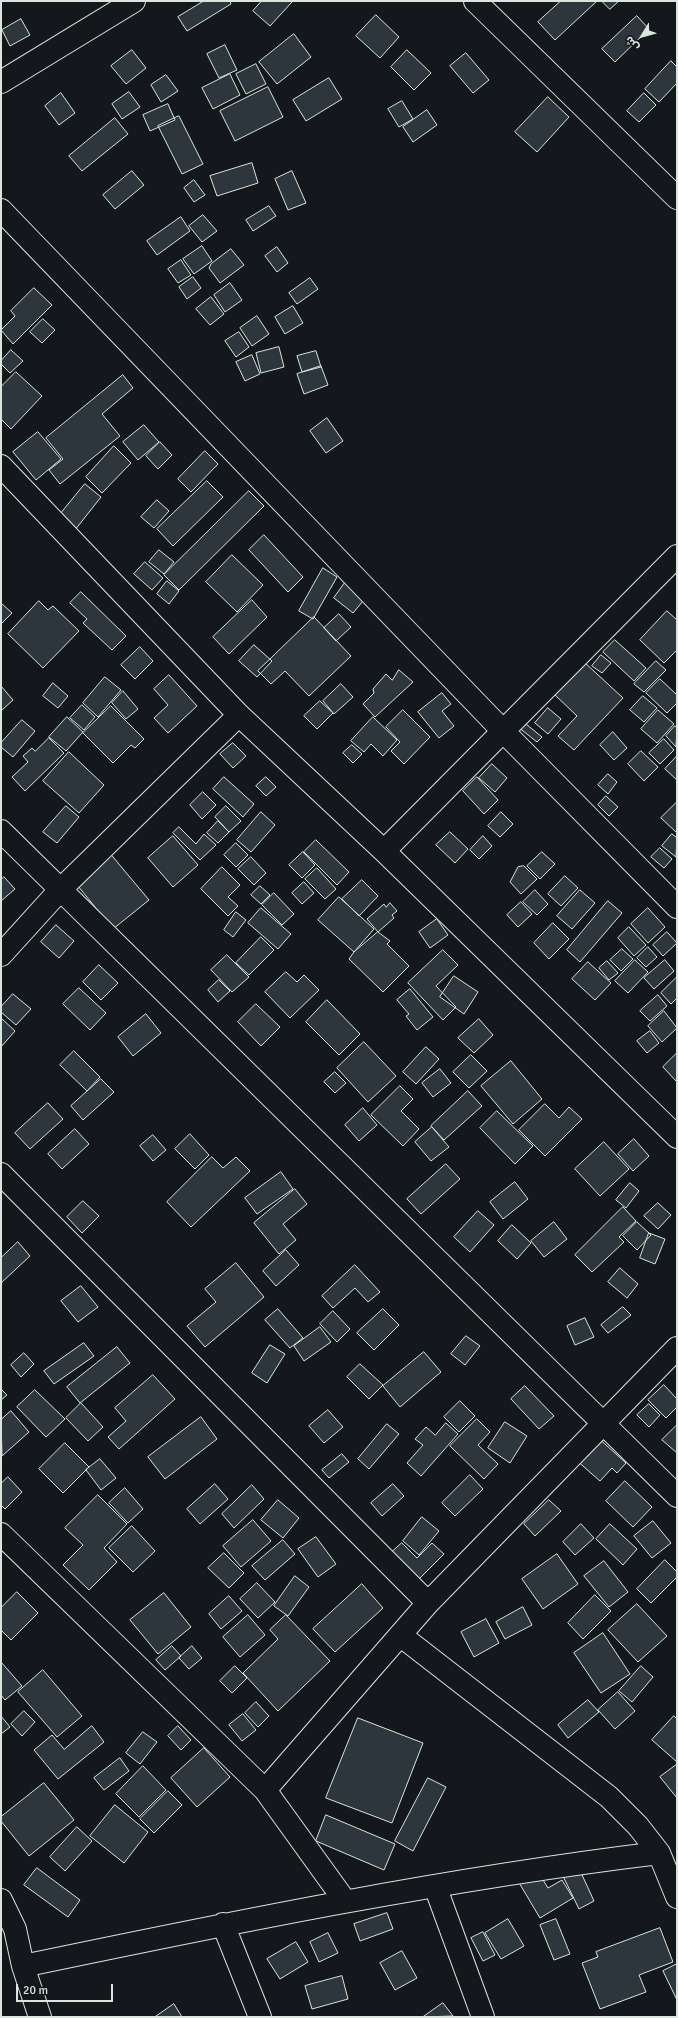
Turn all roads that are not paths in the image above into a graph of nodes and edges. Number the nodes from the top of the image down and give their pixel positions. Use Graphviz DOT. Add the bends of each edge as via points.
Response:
graph roads {
  1 [pos="134,1"];
  2 [pos="475,1"];
  3 [pos="1,82"];
  4 [pos="677,198"];
  5 [pos="1,210"];
  6 [pos="1,466"];
  7 [pos="677,556"];
  8 [pos="239,715"];
  9 [pos="502,731"];
  10 [pos="1,831"];
  11 [pos="384,851"];
  12 [pos="60,890"];
  13 [pos="677,907"];
  14 [pos="1,954"];
  15 [pos="677,1137"];
  16 [pos="1,1174"];
  17 [pos="677,1348"];
  18 [pos="604,1424"];
  19 [pos="677,1496"];
  20 [pos="1,1534"];
  21 [pos="428,1603"];
  22 [pos="400,1635"];
  23 [pos="265,1790"];
  24 [pos="659,1853"];
  25 [pos="435,1886"];
  26 [pos="677,1897"];
  27 [pos="1,1900"];
  28 [pos="345,1900"];
  29 [pos="223,1924"];
  30 [pos="23,1966"];
  31 [pos="40,2017"];
  32 [pos="260,2017"];
  33 [pos="483,2017"];
  1 -- 3 [label="street"];
  2 -- 4 [label="street"];
  5 -- 9 [label="street"];
  6 -- 8 [label="street"];
  7 -- 9 [label="street"];
  8 -- 11 [label="street"];
  8 -- 12 [label="street"];
  9 -- 11 [label="street"];
  9 -- 13 [label="street"];
  10 -- 12 [label="street"];
  11 -- 15 [label="street"];
  12 -- 14 [label="street"];
  12 -- 18 [label="street"];
  16 -- 21 [label="street"];
  17 -- 18 [label="street"];
  18 -- 19 [label="street"];
  18 -- 21 [label="street"];
  20 -- 23 [label="street"];
  21 -- 22 [label="street"];
  22 -- 23 [label="street"];
  22 -- 24 [label="street" via="609,1797 638,1826"];
  23 -- 28 [label="street"];
  24 -- 25 [label="street"];
  24 -- 26 [label="street"];
  25 -- 28 [label="street"];
  25 -- 33 [label="street"];
  27 -- 30 [label="street" via="15,1929"];
  28 -- 29 [label="street"];
  29 -- 30 [label="street"];
  29 -- 32 [label="street"];
  30 -- 31 [label="street"];
}
